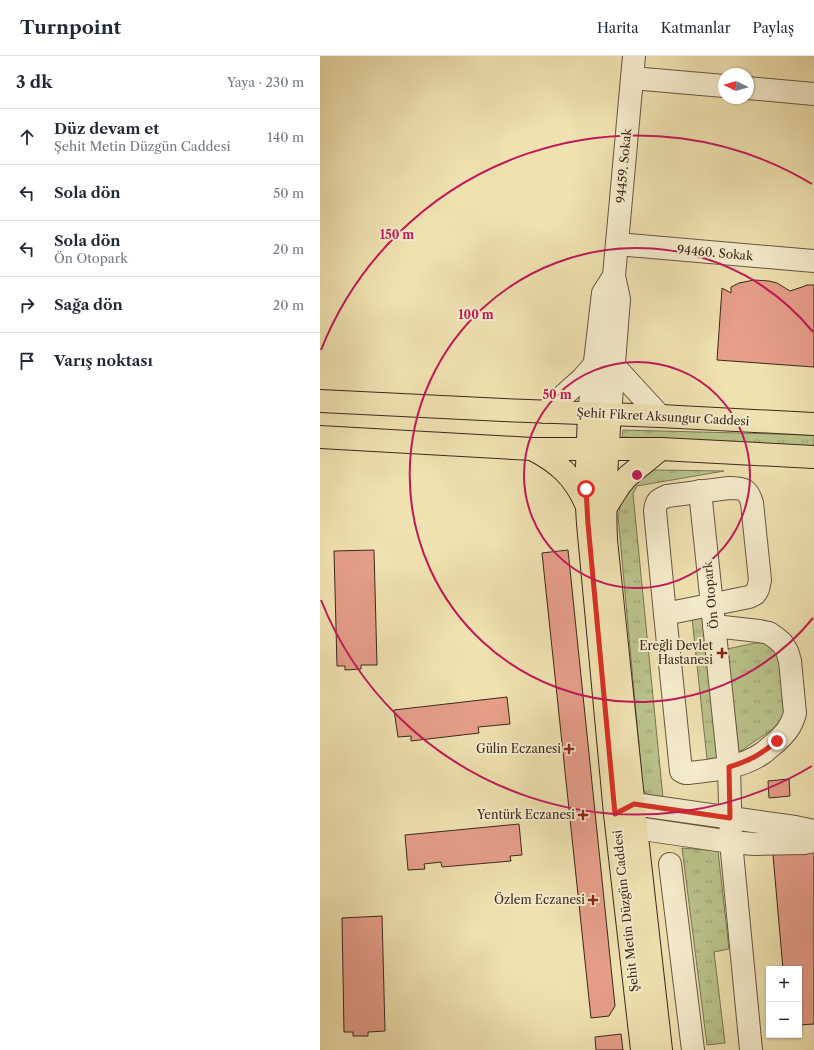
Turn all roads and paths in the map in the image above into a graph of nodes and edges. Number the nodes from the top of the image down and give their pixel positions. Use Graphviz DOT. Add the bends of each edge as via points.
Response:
graph roads {
  1 [pos="634,56"];
  2 [pos="632,78"];
  3 [pos="718,85"];
  4 [pos="754,89"];
  5 [pos="814,94"];
  6 [pos="617,244"];
  7 [pos="814,261"];
  8 [pos="605,365"];
  9 [pos="320,400"];
  10 [pos="545,412"];
  11 [pos="600,414"];
  12 [pos="660,416"];
  13 [pos="814,424"];
  14 [pos="320,437"];
  15 [pos="532,449"];
  16 [pos="598,449"];
  17 [pos="661,449"];
  18 [pos="812,459"];
  19 [pos="700,491"];
  20 [pos="596,507"];
  21 [pos="712,605"];
  22 [pos="665,614"];
  23 [pos="714,626"];
  24 [pos="729,767"];
  25 [pos="624,809"];
  26 [pos="730,818"];
  27 [pos="636,828"];
  28 [pos="814,831"];
  29 [pos="814,841"];
  30 [pos="731,842"];
  31 [pos="670,864"];
  32 [pos="642,1050"];
  33 [pos="661,1050"];
  34 [pos="692,1050"];
  35 [pos="751,1050"];
  1 -- 2 [label="street, 94459. Sokak"];
  2 -- 3 [label="street"];
  2 -- 6 [label="street, 94459. Sokak"];
  4 -- 5 [label="street"];
  6 -- 7 [label="street, 94460. Sokak"];
  6 -- 8 [label="street, 94459. Sokak" via="614,276 602,294"];
  8 -- 10 [label="street" via="582,379"];
  8 -- 11 [label="street, 94459. Sokak"];
  8 -- 12 [label="street"];
  9 -- 10 [label="main road, Şehit Fikret Aksungur Caddesi"];
  10 -- 11 [label="main road, Şehit Fikret Aksungur Caddesi"];
  11 -- 12 [label="main road, Şehit Fikret Aksungur Caddesi"];
  11 -- 16 [label="main road, Şehit Metin Düzgün Caddesi"];
  12 -- 13 [label="main road, Şehit Fikret Aksungur Caddesi"];
  14 -- 15 [label="main road"];
  15 -- 16 [label="main road"];
  15 -- 20 [label="main road" via="566,473"];
  16 -- 17 [label="main road"];
  16 -- 20 [label="main road, Şehit Metin Düzgün Caddesi" via="586,482"];
  17 -- 18 [label="main road"];
  17 -- 20 [label="main road"];
  19 -- 21 [label="street, Ön Otopark"];
  19 -- 21 [label="street" via="740,488 750,495 760,566 760,580 755,594"];
  19 -- 22 [label="street" via="667,496 655,504"];
  20 -- 25 [label="main road, Şehit Metin Düzgün Caddesi" via="590,540"];
  21 -- 22 [label="street"];
  21 -- 23 [label="street, Ön Otopark"];
  22 -- 24 [label="street" via="681,771 689,773"];
  23 -- 24 [label="street, Ön Otopark"];
  23 -- 24 [label="street" via="769,633 782,643 790,661 795,713 790,727 763,753"];
  24 -- 26 [label="street, Ön Otopark"];
  25 -- 26 [label="street"];
  25 -- 27 [label="street"];
  25 -- 32 [label="main road, Şehit Metin Düzgün Caddesi"];
  26 -- 28 [label="street"];
  26 -- 30 [label="street, Ön Otopark"];
  27 -- 30 [label="street"];
  27 -- 33 [label="main road, Şehit Metin Düzgün Caddesi"];
  29 -- 30 [label="street" via="754,844"];
  30 -- 35 [label="street, Ön Otopark"];
  31 -- 34 [label="street"];
}
